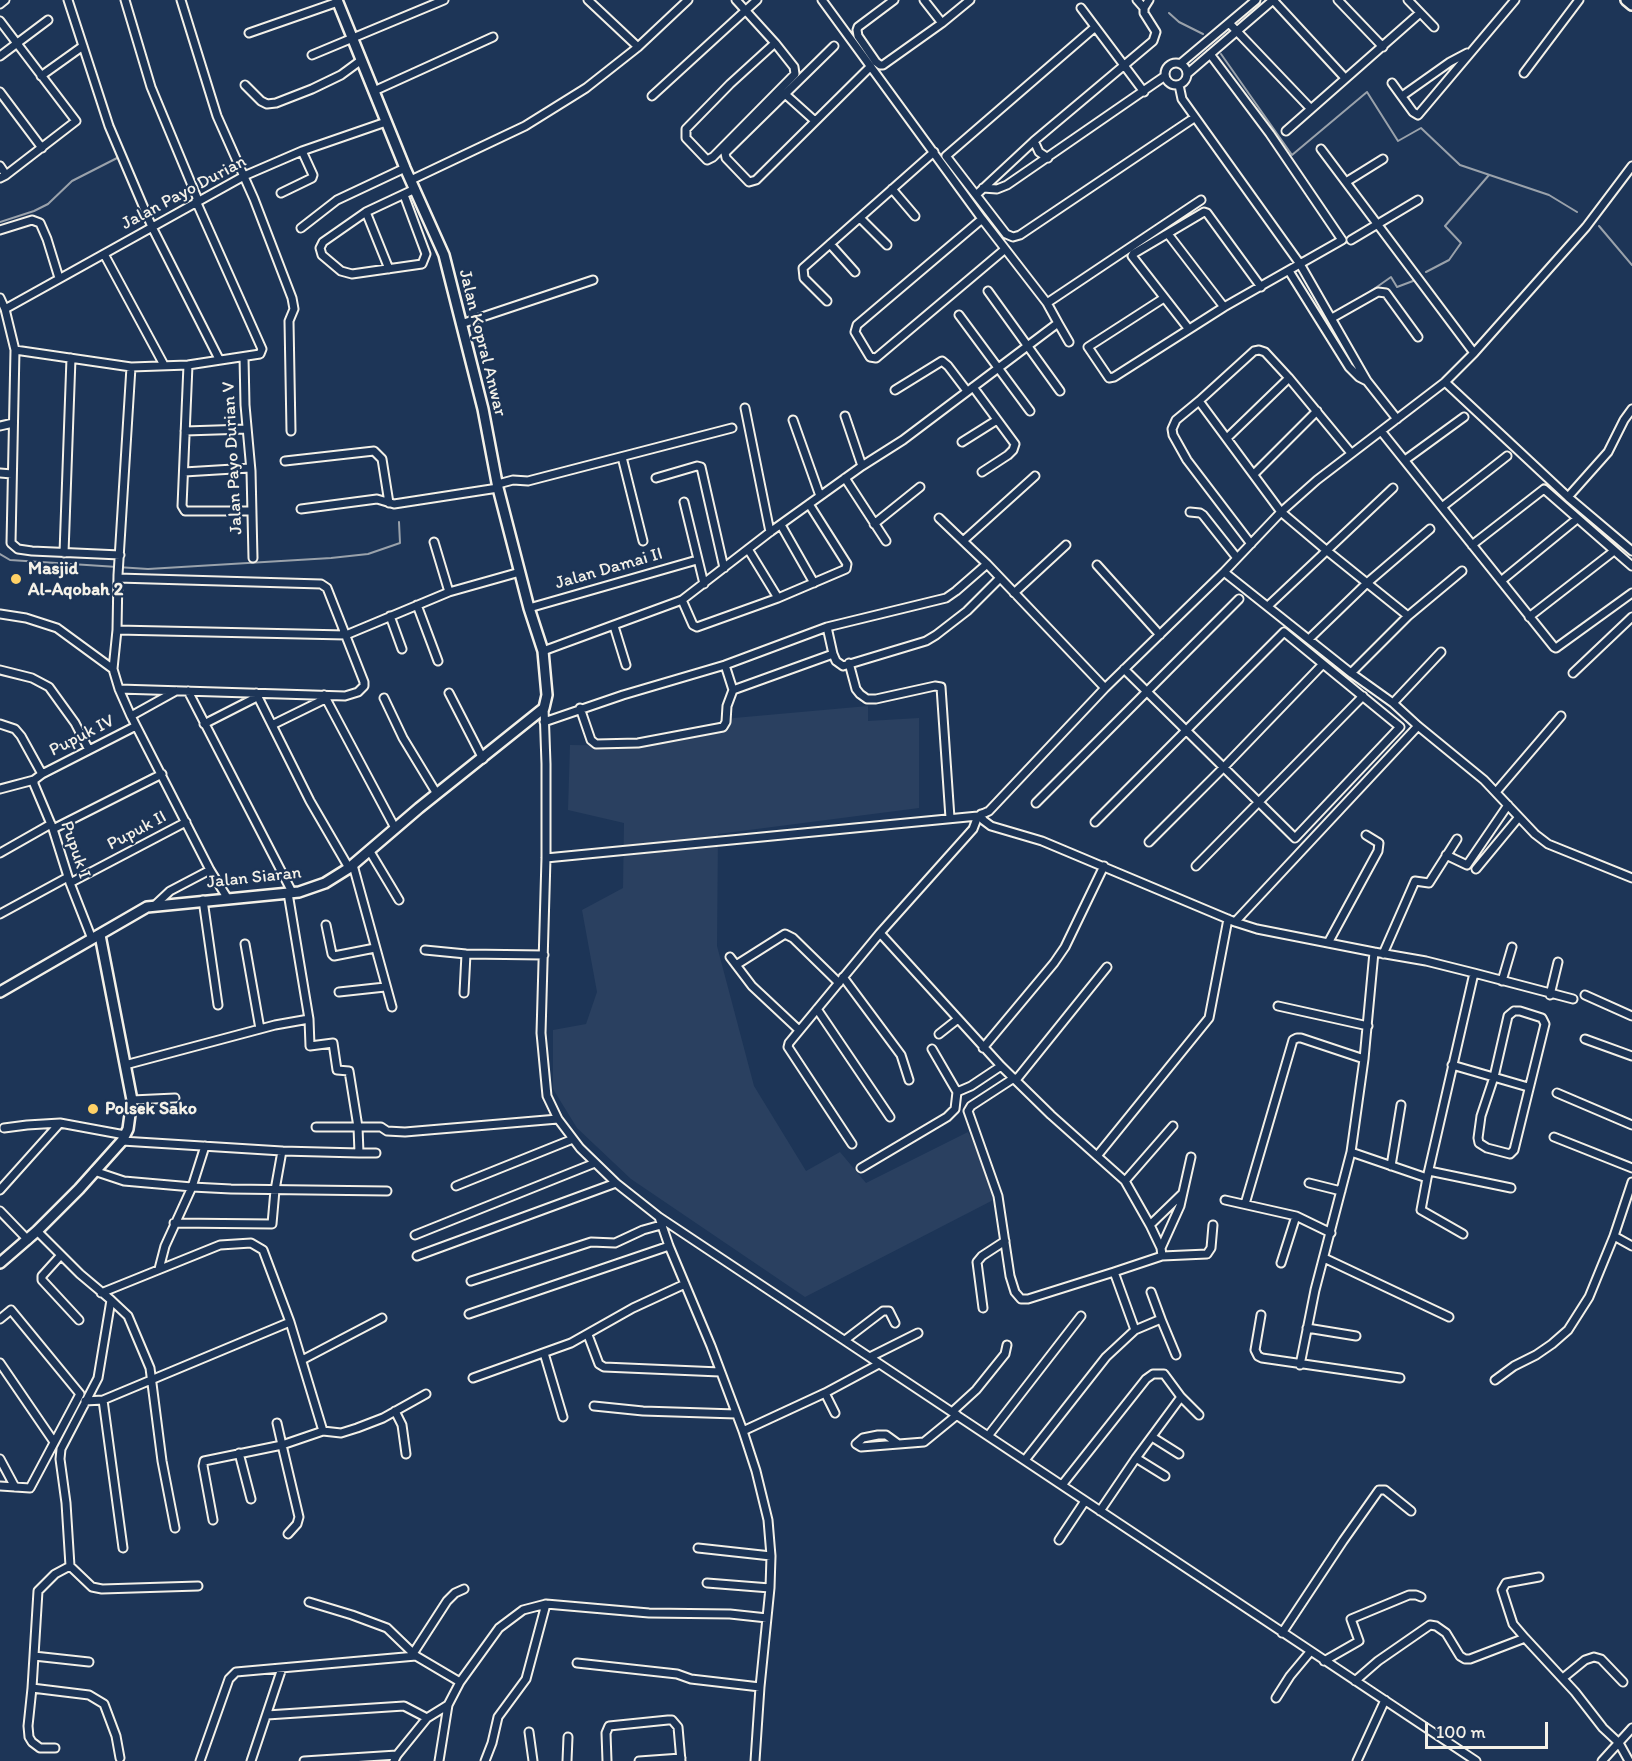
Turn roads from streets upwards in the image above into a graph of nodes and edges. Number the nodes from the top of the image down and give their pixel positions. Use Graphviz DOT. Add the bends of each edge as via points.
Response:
graph roads {
  1 [pos="5,0"];
  2 [pos="68,0"];
  3 [pos="125,0"];
  4 [pos="181,0"];
  5 [pos="444,0"];
  6 [pos="588,0"];
  7 [pos="688,0"];
  8 [pos="736,0"];
  9 [pos="757,0"];
  10 [pos="822,0"];
  11 [pos="894,0"];
  12 [pos="924,0"];
  13 [pos="970,0"];
  14 [pos="1137,0"];
  15 [pos="1149,0"];
  16 [pos="1256,0"];
  17 [pos="1273,0"];
  18 [pos="1338,0"];
  19 [pos="1408,0"];
  20 [pos="1515,0"];
  21 [pos="1578,0"];
  22 [pos="1626,0"];
  23 [pos="337,1"];
  24 [pos="0,4"];
  25 [pos="1632,5"];
  26 [pos="1081,8"];
  27 [pos="1144,8"];
  28 [pos="745,10"];
  29 [pos="1420,13"];
  30 [pos="48,20"];
  31 [pos="0,21"];
  32 [pos="942,23"];
  33 [pos="1229,23"];
  34 [pos="1434,27"];
  35 [pos="1094,28"];
  36 [pos="1237,30"];
  37 [pos="249,33"];
  38 [pos="493,37"];
  39 [pos="352,40"];
  40 [pos="16,43"];
  41 [pos="774,43"];
  42 [pos="83,46"];
  43 [pos="834,46"];
  44 [pos="638,47"];
  45 [pos="1383,47"];
  46 [pos="1469,52"];
  47 [pos="1210,54"];
  48 [pos="0,56"];
  49 [pos="312,56"];
  50 [pos="360,61"];
  51 [pos="1180,64"];
  52 [pos="1123,65"];
  53 [pos="870,67"];
  54 [pos="1524,73"];
  55 [pos="1187,74"];
  56 [pos="41,76"];
  57 [pos="1165,76"];
  58 [pos="1345,78"];
  59 [pos="1392,83"];
  60 [pos="245,85"];
  61 [pos="1179,85"];
  62 [pos="374,91"];
  63 [pos="0,92"];
  64 [pos="1144,92"];
  65 [pos="785,94"];
  66 [pos="652,96"];
  67 [pos="1402,96"];
  68 [pos="1311,109"];
  69 [pos="1194,118"];
  70 [pos="815,121"];
  71 [pos="386,122"];
  72 [pos="1286,131"];
  73 [pos="1034,141"];
  74 [pos="42,148"];
  75 [pos="1321,149"];
  76 [pos="302,151"];
  77 [pos="934,152"];
  78 [pos="1048,158"];
  79 [pos="1383,159"];
  80 [pos="0,166"];
  81 [pos="1632,166"];
  82 [pos="405,168"];
  83 [pos="3,176"];
  84 [pos="244,176"];
  85 [pos="1346,182"];
  86 [pos="413,185"];
  87 [pos="983,188"];
  88 [pos="892,189"];
  89 [pos="281,193"];
  90 [pos="404,195"];
  91 [pos="976,195"];
  92 [pos="1201,200"];
  93 [pos="1418,200"];
  94 [pos="197,201"];
  95 [pos="366,212"];
  96 [pos="915,216"];
  97 [pos="860,218"];
  98 [pos="982,219"];
  99 [pos="1377,224"];
  100 [pos="152,227"];
  101 [pos="301,228"];
  102 [pos="0,230"];
  103 [pos="1168,234"];
  104 [pos="1352,240"];
  105 [pos="830,244"];
  106 [pos="887,245"];
  107 [pos="1004,250"];
  108 [pos="104,254"];
  109 [pos="1300,264"];
  110 [pos="388,269"];
  111 [pos="1289,271"];
  112 [pos="855,272"];
  113 [pos="59,278"];
  114 [pos="593,280"];
  115 [pos="1261,287"];
  116 [pos="988,291"];
  117 [pos="0,298"];
  118 [pos="1164,298"];
  119 [pos="827,301"];
  120 [pos="1047,303"];
  121 [pos="1224,308"];
  122 [pos="5,309"];
  123 [pos="959,315"];
  124 [pos="1334,320"];
  125 [pos="1058,322"];
  126 [pos="461,324"];
  127 [pos="1188,328"];
  128 [pos="1324,328"];
  129 [pos="1418,337"];
  130 [pos="1069,342"];
  131 [pos="1027,346"];
  132 [pos="15,350"];
  133 [pos="1474,353"];
  134 [pos="244,357"];
  135 [pos="71,358"];
  136 [pos="219,359"];
  137 [pos="164,365"];
  138 [pos="188,365"];
  139 [pos="131,367"];
  140 [pos="997,368"];
  141 [pos="1289,378"];
  142 [pos="1367,381"];
  143 [pos="1445,382"];
  144 [pos="970,389"];
  145 [pos="895,390"];
  146 [pos="1060,391"];
  147 [pos="1199,401"];
  148 [pos="745,408"];
  149 [pos="1632,409"];
  150 [pos="1030,411"];
  151 [pos="1317,411"];
  152 [pos="845,416"];
  153 [pos="1464,417"];
  154 [pos="1397,419"];
  155 [pos="793,420"];
  156 [pos="997,420"];
  157 [pos="13,423"];
  158 [pos="0,426"];
  159 [pos="732,428"];
  160 [pos="247,429"];
  161 [pos="185,431"];
  162 [pos="291,431"];
  163 [pos="1381,431"];
  164 [pos="1227,438"];
  165 [pos="962,442"];
  166 [pos="1351,453"];
  167 [pos="1507,456"];
  168 [pos="622,457"];
  169 [pos="1405,460"];
  170 [pos="285,461"];
  171 [pos="862,466"];
  172 [pos="250,468"];
  173 [pos="184,472"];
  174 [pos="982,472"];
  175 [pos="5,474"];
  176 [pos="1254,474"];
  177 [pos="1035,476"];
  178 [pos="656,478"];
  179 [pos="844,478"];
  180 [pos="498,486"];
  181 [pos="920,487"];
  182 [pos="1393,488"];
  183 [pos="820,496"];
  184 [pos="1568,497"];
  185 [pos="684,502"];
  186 [pos="389,503"];
  187 [pos="809,504"];
  188 [pos="1442,507"];
  189 [pos="301,509"];
  190 [pos="252,511"];
  191 [pos="1281,512"];
  192 [pos="1190,513"];
  193 [pos="939,518"];
  194 [pos="1577,519"];
  195 [pos="874,524"];
  196 [pos="781,525"];
  197 [pos="1430,529"];
  198 [pos="770,532"];
  199 [pos="643,541"];
  200 [pos="886,541"];
  201 [pos="963,541"];
  202 [pos="434,542"];
  203 [pos="1251,544"];
  204 [pos="1066,545"];
  205 [pos="1472,545"];
  206 [pos="748,549"];
  207 [pos="1326,550"];
  208 [pos="1614,551"];
  209 [pos="1632,551"];
  210 [pos="64,553"];
  211 [pos="120,558"];
  212 [pos="253,558"];
  213 [pos="1237,558"];
  214 [pos="697,560"];
  215 [pos="987,564"];
  216 [pos="1097,565"];
  217 [pos="1632,566"];
  218 [pos="724,568"];
  219 [pos="1462,571"];
  220 [pos="520,572"];
  221 [pos="1224,572"];
  222 [pos="118,577"];
  223 [pos="1000,578"];
  224 [pos="1501,581"];
  225 [pos="814,583"];
  226 [pos="1367,583"];
  227 [pos="704,584"];
  228 [pos="449,592"];
  229 [pos="1014,593"];
  230 [pos="1632,593"];
  231 [pos="778,598"];
  232 [pos="1239,599"];
  233 [pos="682,600"];
  234 [pos="417,605"];
  235 [pos="1268,606"];
  236 [pos="529,608"];
  237 [pos="0,614"];
  238 [pos="390,616"];
  239 [pos="1408,616"];
  240 [pos="1529,617"];
  241 [pos="1632,617"];
  242 [pos="614,626"];
  243 [pos="827,627"];
  244 [pos="117,630"];
  245 [pos="1160,634"];
  246 [pos="346,635"];
  247 [pos="1309,639"];
  248 [pos="402,649"];
  249 [pos="543,651"];
  250 [pos="1441,652"];
  251 [pos="833,654"];
  252 [pos="438,661"];
  253 [pos="849,663"];
  254 [pos="1323,664"];
  255 [pos="627,665"];
  256 [pos="725,665"];
  257 [pos="113,669"];
  258 [pos="1124,669"];
  259 [pos="0,670"];
  260 [pos="1351,673"];
  261 [pos="1573,673"];
  262 [pos="1105,688"];
  263 [pos="119,689"];
  264 [pos="733,690"];
  265 [pos="176,691"];
  266 [pos="188,691"];
  267 [pos="1146,691"];
  268 [pos="449,693"];
  269 [pos="256,695"];
  270 [pos="1363,696"];
  271 [pos="324,697"];
  272 [pos="384,698"];
  273 [pos="1393,703"];
  274 [pos="544,708"];
  275 [pos="580,708"];
  276 [pos="132,716"];
  277 [pos="1561,716"];
  278 [pos="544,722"];
  279 [pos="0,724"];
  280 [pos="204,724"];
  281 [pos="272,725"];
  282 [pos="136,726"];
  283 [pos="1418,726"];
  284 [pos="1186,731"];
  285 [pos="89,750"];
  286 [pos="483,759"];
  287 [pos="1223,768"];
  288 [pos="42,774"];
  289 [pos="162,774"];
  290 [pos="34,780"];
  291 [pos="0,789"];
  292 [pos="1496,792"];
  293 [pos="437,794"];
  294 [pos="1036,803"];
  295 [pos="1259,804"];
  296 [pos="1508,805"];
  297 [pos="980,815"];
  298 [pos="1519,817"];
  299 [pos="950,818"];
  300 [pos="186,822"];
  301 [pos="1095,822"];
  302 [pos="52,827"];
  303 [pos="395,828"];
  304 [pos="1365,835"];
  305 [pos="1456,839"];
  306 [pos="1149,842"];
  307 [pos="369,850"];
  308 [pos="0,853"];
  309 [pos="1446,855"];
  310 [pos="546,858"];
  311 [pos="351,866"];
  312 [pos="1104,866"];
  313 [pos="1196,866"];
  314 [pos="1476,869"];
  315 [pos="210,870"];
  316 [pos="1632,878"];
  317 [pos="69,880"];
  318 [pos="290,892"];
  319 [pos="228,899"];
  320 [pos="203,900"];
  321 [pos="399,900"];
  322 [pos="154,906"];
  323 [pos="0,914"];
  324 [pos="1232,921"];
  325 [pos="326,925"];
  326 [pos="880,933"];
  327 [pos="96,937"];
  328 [pos="1328,943"];
  329 [pos="245,944"];
  330 [pos="1512,947"];
  331 [pos="375,948"];
  332 [pos="425,950"];
  333 [pos="1374,952"];
  334 [pos="466,954"];
  335 [pos="1383,954"];
  336 [pos="544,955"];
  337 [pos="730,957"];
  338 [pos="1558,962"];
  339 [pos="736,965"];
  340 [pos="1107,967"];
  341 [pos="1474,973"];
  342 [pos="841,980"];
  343 [pos="1502,981"];
  344 [pos="386,987"];
  345 [pos="0,992"];
  346 [pos="339,992"];
  347 [pos="464,993"];
  348 [pos="1550,995"];
  349 [pos="1585,995"];
  350 [pos="1573,999"];
  351 [pos="218,1005"];
  352 [pos="1278,1006"];
  353 [pos="392,1007"];
  354 [pos="817,1009"];
  355 [pos="1632,1016"];
  356 [pos="309,1019"];
  357 [pos="958,1019"];
  358 [pos="1368,1026"];
  359 [pos="260,1029"];
  360 [pos="799,1030"];
  361 [pos="939,1034"];
  362 [pos="1585,1039"];
  363 [pos="983,1047"];
  364 [pos="932,1049"];
  365 [pos="1632,1056"];
  366 [pos="1364,1059"];
  367 [pos="125,1065"];
  368 [pos="1452,1065"];
  369 [pos="1001,1066"];
  370 [pos="1494,1077"];
  371 [pos="1015,1079"];
  372 [pos="909,1080"];
  373 [pos="1528,1087"];
  374 [pos="957,1092"];
  375 [pos="1557,1093"];
  376 [pos="175,1098"];
  377 [pos="132,1100"];
  378 [pos="1401,1106"];
  379 [pos="890,1118"];
  380 [pos="558,1119"];
  381 [pos="60,1124"];
  382 [pos="1632,1125"];
  383 [pos="1173,1126"];
  384 [pos="315,1127"];
  385 [pos="358,1127"];
  386 [pos="4,1128"];
  387 [pos="1554,1137"];
  388 [pos="123,1138"];
  389 [pos="573,1139"];
  390 [pos="852,1144"];
  391 [pos="205,1146"];
  392 [pos="282,1151"];
  393 [pos="1351,1152"];
  394 [pos="359,1153"];
  395 [pos="376,1154"];
  396 [pos="1096,1156"];
  397 [pos="1191,1157"];
  398 [pos="595,1163"];
  399 [pos="1391,1166"];
  400 [pos="861,1168"];
  401 [pos="1632,1168"];
  402 [pos="94,1170"];
  403 [pos="1428,1174"];
  404 [pos="1125,1181"];
  405 [pos="1632,1182"];
  406 [pos="616,1183"];
  407 [pos="1309,1184"];
  408 [pos="456,1186"];
  409 [pos="192,1187"];
  410 [pos="1511,1188"];
  411 [pos="0,1190"];
  412 [pos="275,1190"];
  413 [pos="387,1191"];
  414 [pos="1341,1191"];
  415 [pos="1182,1194"];
  416 [pos="1226,1200"];
  417 [pos="1245,1204"];
  418 [pos="0,1211"];
  419 [pos="1296,1216"];
  420 [pos="659,1217"];
  421 [pos="174,1223"];
  422 [pos="1150,1225"];
  423 [pos="1213,1225"];
  424 [pos="661,1226"];
  425 [pos="37,1231"];
  426 [pos="1331,1233"];
  427 [pos="1463,1234"];
  428 [pos="415,1235"];
  429 [pos="1614,1236"];
  430 [pos="28,1240"];
  431 [pos="1005,1241"];
  432 [pos="669,1246"];
  433 [pos="1632,1246"];
  434 [pos="1161,1252"];
  435 [pos="61,1255"];
  436 [pos="417,1256"];
  437 [pos="1324,1258"];
  438 [pos="0,1263"];
  439 [pos="1281,1263"];
  440 [pos="159,1269"];
  441 [pos="1114,1272"];
  442 [pos="471,1281"];
  443 [pos="685,1284"];
  444 [pos="1151,1292"];
  445 [pos="101,1293"];
  446 [pos="111,1300"];
  447 [pos="983,1308"];
  448 [pos="469,1314"];
  449 [pos="1261,1315"];
  450 [pos="1082,1316"];
  451 [pos="1449,1317"];
  452 [pos="382,1318"];
  453 [pos="0,1319"];
  454 [pos="1161,1319"];
  455 [pos="79,1320"];
  456 [pos="290,1322"];
  457 [pos="895,1323"];
  458 [pos="1307,1328"];
  459 [pos="1135,1330"];
  460 [pos="918,1334"];
  461 [pos="588,1335"];
  462 [pos="1356,1336"];
  463 [pos="845,1340"];
  464 [pos="1007,1345"];
  465 [pos="544,1353"];
  466 [pos="1176,1355"];
  467 [pos="870,1357"];
  468 [pos="302,1360"];
  469 [pos="0,1363"];
  470 [pos="879,1364"];
  471 [pos="1300,1365"];
  472 [pos="720,1372"];
  473 [pos="473,1378"];
  474 [pos="1400,1378"];
  475 [pos="1495,1380"];
  476 [pos="152,1381"];
  477 [pos="825,1393"];
  478 [pos="426,1394"];
  479 [pos="1181,1398"];
  480 [pos="103,1400"];
  481 [pos="85,1401"];
  482 [pos="594,1406"];
  483 [pos="395,1411"];
  484 [pos="835,1413"];
  485 [pos="954,1413"];
  486 [pos="736,1414"];
  487 [pos="1198,1415"];
  488 [pos="564,1417"];
  489 [pos="277,1423"];
  490 [pos="323,1431"];
  491 [pos="742,1431"];
  492 [pos="988,1436"];
  493 [pos="1152,1437"];
  494 [pos="54,1442"];
  495 [pos="897,1443"];
  496 [pos="282,1445"];
  497 [pos="238,1453"];
  498 [pos="406,1454"];
  499 [pos="1179,1454"];
  500 [pos="1136,1458"];
  501 [pos="0,1459"];
  502 [pos="1025,1460"];
  503 [pos="1165,1476"];
  504 [pos="1062,1485"];
  505 [pos="0,1486"];
  506 [pos="15,1487"];
  507 [pos="251,1499"];
  508 [pos="1085,1501"];
  509 [pos="1100,1511"];
  510 [pos="1412,1511"];
  511 [pos="213,1520"];
  512 [pos="175,1528"];
  513 [pos="288,1534"];
  514 [pos="1059,1540"];
  515 [pos="123,1548"];
  516 [pos="698,1548"];
  517 [pos="771,1556"];
  518 [pos="70,1566"];
  519 [pos="1539,1577"];
  520 [pos="706,1583"];
  521 [pos="198,1586"];
  522 [pos="770,1588"];
  523 [pos="464,1589"];
  524 [pos="1421,1598"];
  525 [pos="309,1602"];
  526 [pos="546,1604"];
  527 [pos="767,1618"];
  528 [pos="1282,1633"];
  529 [pos="1525,1638"];
  530 [pos="1310,1652"];
  531 [pos="415,1654"];
  532 [pos="34,1656"];
  533 [pos="1324,1661"];
  534 [pos="89,1662"];
  535 [pos="577,1663"];
  536 [pos="282,1668"];
  537 [pos="1563,1678"];
  538 [pos="1355,1681"];
  539 [pos="460,1682"];
  540 [pos="1623,1682"];
  541 [pos="32,1688"];
  542 [pos="760,1688"];
  543 [pos="1276,1698"];
  544 [pos="1385,1700"];
  545 [pos="448,1706"];
  546 [pos="267,1715"];
  547 [pos="427,1718"];
  548 [pos="1632,1728"];
  549 [pos="529,1732"];
  550 [pos="568,1737"];
  551 [pos="1619,1743"];
  552 [pos="55,1748"];
  553 [pos="120,1758"];
  554 [pos="395,1758"];
  555 [pos="681,1759"];
  556 [pos="200,1761"];
  557 [pos="251,1761"];
  558 [pos="304,1761"];
  559 [pos="439,1761"];
  560 [pos="485,1761"];
  561 [pos="533,1761"];
  562 [pos="567,1761"];
  563 [pos="606,1761"];
  564 [pos="639,1761"];
  565 [pos="755,1761"];
  566 [pos="1357,1761"];
  567 [pos="1476,1761"];
  568 [pos="1602,1761"];
  569 [pos="1629,1761"];
  1 -- 24 [label="street"];
  2 -- 42 [label="street"];
  3 -- 94 [label="street" via="151,87"];
  4 -- 84 [label="street" via="217,116"];
  5 -- 39 [label="street"];
  6 -- 44 [label="street"];
  7 -- 44 [label="street"];
  8 -- 28 [label="street"];
  9 -- 28 [label="street"];
  10 -- 53 [label="street"];
  11 -- 32 [label="street" via="857,30 878,64 883,65"];
  12 -- 32 [label="street"];
  13 -- 32 [label="street"];
  14 -- 27 [label="street"];
  15 -- 27 [label="street"];
  16 -- 33 [label="street"];
  17 -- 36 [label="street"];
  17 -- 58 [label="street"];
  18 -- 45 [label="street"];
  19 -- 29 [label="street"];
  20 -- 46 [label="street"];
  21 -- 54 [label="street"];
  22 -- 25 [label="street"];
  23 -- 37 [label="street"];
  23 -- 39 [label="street, Jalan Kopral Anwar"];
  26 -- 35 [label="street"];
  27 -- 52 [label="street" via="1156,32 1155,38"];
  28 -- 41 [label="street"];
  28 -- 66 [label="street"];
  29 -- 34 [label="street"];
  29 -- 45 [label="street"];
  30 -- 40 [label="street"];
  31 -- 40 [label="street"];
  33 -- 36 [label="street"];
  33 -- 51 [label="street"];
  35 -- 52 [label="street"];
  35 -- 91 [label="street" via="946,156"];
  36 -- 47 [label="street"];
  36 -- 68 [label="street"];
  38 -- 62 [label="street"];
  39 -- 49 [label="street"];
  39 -- 50 [label="street, Jalan Kopral Anwar"];
  40 -- 48 [label="street"];
  40 -- 56 [label="street"];
  41 -- 41 [label="street" via="794,67 794,77 707,160 686,138 686,129"];
  42 -- 56 [label="street"];
  42 -- 100 [label="street" via="108,126"];
  43 -- 65 [label="street"];
  44 -- 86 [label="street" via="586,88 525,126"];
  45 -- 58 [label="street"];
  46 -- 67 [label="street"];
  46 -- 67 [label="street" via="1418,115"];
  47 -- 55 [label="street"];
  47 -- 109 [label="street" via="1342,239"];
  50 -- 60 [label="street" via="341,75 276,103 261,101"];
  50 -- 62 [label="street, Jalan Kopral Anwar"];
  51 -- 55 [label="street"];
  51 -- 57 [label="street" via="1168,66"];
  52 -- 64 [label="street"];
  52 -- 73 [label="street"];
  53 -- 70 [label="street"];
  53 -- 77 [label="street"];
  55 -- 61 [label="street"];
  56 -- 74 [label="street" via="76,121"];
  57 -- 61 [label="street" via="1169,83"];
  57 -- 64 [label="street"];
  58 -- 68 [label="street"];
  59 -- 67 [label="street"];
  61 -- 69 [label="street" via="1182,99"];
  62 -- 71 [label="street, Jalan Kopral Anwar"];
  63 -- 74 [label="street"];
  64 -- 78 [label="street"];
  65 -- 70 [label="street"];
  65 -- 70 [label="street" via="725,153 749,182 754,182"];
  68 -- 72 [label="street"];
  69 -- 91 [label="street" via="1020,235 1006,234"];
  69 -- 109 [label="street"];
  71 -- 76 [label="street, Jalan Payo Durian"];
  71 -- 82 [label="street, Jalan Kopral Anwar"];
  73 -- 78 [label="street" via="1039,152"];
  73 -- 87 [label="street"];
  74 -- 83 [label="street"];
  75 -- 85 [label="street"];
  76 -- 84 [label="street, Jalan Payo Durian"];
  76 -- 89 [label="street" via="312,178"];
  77 -- 88 [label="street"];
  77 -- 98 [label="street"];
  78 -- 87 [label="street" via="1002,187"];
  79 -- 85 [label="street"];
  80 -- 83 [label="street"];
  81 -- 133 [label="street" via="1586,227"];
  82 -- 86 [label="street, Jalan Kopral Anwar"];
  82 -- 101 [label="street" via="337,200"];
  84 -- 94 [label="street, Jalan Payo Durian"];
  84 -- 162 [label="street" via="294,309 289,321"];
  85 -- 99 [label="street"];
  86 -- 90 [label="street"];
  86 -- 126 [label="street, Jalan Kopral Anwar" via="444,255"];
  87 -- 91 [label="street"];
  88 -- 96 [label="street"];
  88 -- 97 [label="street"];
  90 -- 95 [label="street"];
  90 -- 110 [label="street" via="426,258 422,264"];
  92 -- 120 [label="street"];
  93 -- 99 [label="street"];
  94 -- 100 [label="street, Jalan Payo Durian"];
  94 -- 134 [label="street" via="262,349 260,354"];
  95 -- 110 [label="street"];
  95 -- 110 [label="street" via="323,242 322,255 347,273 358,275"];
  97 -- 105 [label="street"];
  97 -- 106 [label="street"];
  98 -- 107 [label="street"];
  98 -- 107 [label="street" via="856,325 855,332 870,357 876,358"];
  99 -- 104 [label="street"];
  99 -- 133 [label="street"];
  100 -- 108 [label="street, Jalan Payo Durian"];
  100 -- 136 [label="street"];
  102 -- 113 [label="street" via="32,220 40,223"];
  103 -- 115 [label="street" via="1207,212"];
  103 -- 118 [label="street" via="1132,256"];
  103 -- 121 [label="street"];
  105 -- 112 [label="street"];
  105 -- 119 [label="street" via="802,272"];
  107 -- 120 [label="street"];
  108 -- 113 [label="street, Jalan Payo Durian"];
  108 -- 137 [label="street"];
  109 -- 111 [label="street"];
  109 -- 124 [label="street"];
  111 -- 115 [label="street"];
  111 -- 128 [label="street"];
  113 -- 122 [label="street, Jalan Payo Durian"];
  114 -- 126 [label="street"];
  115 -- 121 [label="street"];
  116 -- 131 [label="street"];
  117 -- 122 [label="street"];
  118 -- 127 [label="street"];
  118 -- 127 [label="street" via="1088,347 1106,375 1114,377"];
  120 -- 125 [label="street"];
  121 -- 127 [label="street"];
  122 -- 132 [label="street"];
  123 -- 140 [label="street"];
  124 -- 128 [label="street"];
  124 -- 129 [label="street" via="1378,292 1386,293"];
  124 -- 142 [label="street"];
  125 -- 130 [label="street"];
  125 -- 131 [label="street"];
  126 -- 180 [label="street, Jalan Kopral Anwar"];
  128 -- 142 [label="street" via="1349,367"];
  131 -- 140 [label="street"];
  131 -- 146 [label="street"];
  132 -- 135 [label="street"];
  132 -- 157 [label="street"];
  133 -- 143 [label="street"];
  134 -- 136 [label="street"];
  134 -- 160 [label="street, Jalan Payo Durian V"];
  135 -- 139 [label="street"];
  135 -- 210 [label="street"];
  136 -- 138 [label="street"];
  137 -- 138 [label="street"];
  137 -- 139 [label="street"];
  138 -- 161 [label="street"];
  139 -- 211 [label="street"];
  140 -- 144 [label="street"];
  140 -- 150 [label="street"];
  141 -- 147 [label="street" via="1265,352 1256,350"];
  141 -- 151 [label="street"];
  141 -- 164 [label="street"];
  142 -- 154 [label="street"];
  143 -- 154 [label="street"];
  143 -- 184 [label="street"];
  144 -- 145 [label="street" via="942,361"];
  144 -- 156 [label="street"];
  144 -- 171 [label="street"];
  147 -- 164 [label="street"];
  147 -- 203 [label="street" via="1176,420 1173,435 1186,460"];
  148 -- 198 [label="street"];
  149 -- 184 [label="street" via="1608,452"];
  151 -- 166 [label="street"];
  151 -- 176 [label="street"];
  152 -- 171 [label="street"];
  153 -- 169 [label="street"];
  154 -- 163 [label="street"];
  155 -- 183 [label="street"];
  156 -- 165 [label="street"];
  156 -- 174 [label="street" via="1015,447"];
  157 -- 158 [label="street"];
  157 -- 175 [label="street"];
  159 -- 168 [label="street"];
  160 -- 161 [label="street"];
  160 -- 172 [label="street, Jalan Payo Durian V"];
  161 -- 173 [label="street"];
  163 -- 166 [label="street"];
  163 -- 169 [label="street"];
  164 -- 176 [label="street"];
  166 -- 191 [label="street"];
  167 -- 188 [label="street"];
  168 -- 180 [label="street"];
  168 -- 199 [label="street"];
  169 -- 188 [label="street"];
  170 -- 186 [label="street" via="375,451 382,459"];
  171 -- 179 [label="street"];
  172 -- 173 [label="street"];
  172 -- 190 [label="street, Jalan Payo Durian V"];
  173 -- 190 [label="street" via="182,506 186,511"];
  175 -- 210 [label="street" via="11,543 18,549"];
  176 -- 191 [label="street"];
  177 -- 201 [label="street"];
  178 -- 218 [label="street" via="701,467"];
  179 -- 183 [label="street"];
  179 -- 195 [label="street"];
  180 -- 186 [label="street"];
  180 -- 220 [label="street, Jalan Kopral Anwar"];
  181 -- 195 [label="street"];
  182 -- 207 [label="street"];
  183 -- 187 [label="street"];
  184 -- 209 [label="street"];
  185 -- 214 [label="street"];
  186 -- 189 [label="street" via="377,499"];
  187 -- 196 [label="street"];
  187 -- 225 [label="street" via="848,566"];
  188 -- 205 [label="street"];
  190 -- 212 [label="street, Jalan Payo Durian V"];
  191 -- 203 [label="street"];
  191 -- 207 [label="street"];
  192 -- 213 [label="street" via="1203,515"];
  193 -- 201 [label="street"];
  194 -- 205 [label="street" via="1543,489"];
  194 -- 208 [label="street"];
  194 -- 224 [label="street"];
  195 -- 200 [label="street"];
  196 -- 198 [label="street"];
  196 -- 225 [label="street"];
  197 -- 226 [label="street"];
  198 -- 206 [label="street"];
  201 -- 215 [label="street"];
  202 -- 228 [label="street"];
  203 -- 213 [label="street"];
  204 -- 229 [label="street"];
  205 -- 224 [label="street"];
  206 -- 218 [label="street"];
  206 -- 231 [label="street"];
  207 -- 226 [label="street"];
  207 -- 235 [label="street"];
  208 -- 217 [label="street"];
  208 -- 240 [label="street"];
  210 -- 211 [label="street"];
  211 -- 222 [label="street"];
  213 -- 221 [label="street"];
  214 -- 227 [label="street"];
  214 -- 236 [label="street, Jalan Damai II"];
  215 -- 223 [label="street"];
  215 -- 243 [label="street" via="946,598"];
  216 -- 245 [label="street"];
  218 -- 227 [label="street"];
  219 -- 239 [label="street"];
  220 -- 228 [label="street"];
  220 -- 236 [label="street, Jalan Kopral Anwar"];
  221 -- 235 [label="street"];
  221 -- 245 [label="street"];
  222 -- 244 [label="street"];
  222 -- 246 [label="street" via="321,584 327,588"];
  223 -- 229 [label="street"];
  223 -- 253 [label="street" via="967,611 926,641"];
  224 -- 240 [label="street"];
  225 -- 231 [label="street"];
  226 -- 239 [label="street"];
  226 -- 247 [label="street"];
  227 -- 233 [label="street"];
  228 -- 234 [label="street"];
  229 -- 262 [label="street"];
  230 -- 240 [label="street" via="1556,648"];
  231 -- 233 [label="street" via="695,627"];
  232 -- 267 [label="street"];
  233 -- 242 [label="street"];
  234 -- 238 [label="street"];
  234 -- 252 [label="street"];
  235 -- 247 [label="street"];
  236 -- 249 [label="street, Jalan Kopral Anwar"];
  237 -- 257 [label="street" via="57,628"];
  238 -- 246 [label="street"];
  238 -- 248 [label="street"];
  239 -- 260 [label="street"];
  241 -- 261 [label="street"];
  242 -- 249 [label="street"];
  242 -- 255 [label="street"];
  243 -- 251 [label="street"];
  243 -- 256 [label="street"];
  244 -- 246 [label="street"];
  244 -- 257 [label="street"];
  245 -- 258 [label="street"];
  246 -- 271 [label="street" via="364,686 354,695"];
  247 -- 260 [label="street"];
  249 -- 274 [label="street, Jalan Kopral Anwar" via="547,695"];
  250 -- 273 [label="street"];
  251 -- 253 [label="street" via="839,664"];
  251 -- 264 [label="street"];
  253 -- 299 [label="street" via="856,689 867,699 941,687"];
  254 -- 270 [label="street"];
  254 -- 284 [label="street" via="1283,631"];
  254 -- 287 [label="street"];
  256 -- 264 [label="street"];
  256 -- 275 [label="street"];
  257 -- 263 [label="street"];
  258 -- 262 [label="street"];
  258 -- 267 [label="street"];
  259 -- 285 [label="street" via="49,687"];
  260 -- 273 [label="street"];
  262 -- 297 [label="street" via="994,807"];
  263 -- 265 [label="street"];
  263 -- 276 [label="street"];
  264 -- 275 [label="street" via="723,727 638,743 593,743"];
  265 -- 266 [label="street"];
  265 -- 276 [label="street"];
  266 -- 269 [label="street"];
  266 -- 280 [label="street"];
  267 -- 284 [label="street"];
  267 -- 294 [label="street"];
  268 -- 286 [label="street"];
  269 -- 271 [label="street"];
  269 -- 280 [label="street"];
  269 -- 281 [label="street"];
  270 -- 295 [label="street"];
  270 -- 295 [label="street" via="1400,727 1298,837 1292,837"];
  271 -- 281 [label="street"];
  271 -- 303 [label="street"];
  272 -- 293 [label="street"];
  273 -- 283 [label="street"];
  274 -- 278 [label="street"];
  274 -- 286 [label="street, Jalan Siaran"];
  275 -- 278 [label="street"];
  276 -- 282 [label="street"];
  277 -- 292 [label="street"];
  278 -- 310 [label="street"];
  279 -- 288 [label="street" via="15,729 21,736"];
  280 -- 318 [label="street"];
  281 -- 311 [label="street" via="310,801"];
  282 -- 285 [label="street, Pupuk IV"];
  282 -- 289 [label="street"];
  283 -- 292 [label="street"];
  283 -- 324 [label="street"];
  284 -- 287 [label="street"];
  284 -- 301 [label="street"];
  285 -- 288 [label="street, Pupuk IV"];
  286 -- 293 [label="street, Jalan Siaran"];
  287 -- 295 [label="street"];
  287 -- 306 [label="street"];
  288 -- 290 [label="street"];
  289 -- 300 [label="street"];
  289 -- 302 [label="street"];
  290 -- 291 [label="street"];
  290 -- 302 [label="street, Pupuk I"];
  292 -- 296 [label="street"];
  293 -- 303 [label="street, Jalan Siaran"];
  295 -- 313 [label="street"];
  296 -- 298 [label="street"];
  296 -- 309 [label="street" via="1467,865"];
  297 -- 299 [label="street"];
  297 -- 312 [label="street" via="991,826"];
  297 -- 326 [label="street" via="973,829"];
  298 -- 314 [label="street"];
  298 -- 316 [label="street" via="1555,847"];
  299 -- 310 [label="street"];
  300 -- 315 [label="street"];
  300 -- 317 [label="street, Pupuk II"];
  302 -- 308 [label="street"];
  302 -- 317 [label="street, Pupuk I"];
  303 -- 307 [label="street, Jalan Siaran"];
  304 -- 328 [label="street" via="1379,843 1378,851"];
  305 -- 309 [label="street"];
  307 -- 311 [label="street, Jalan Siaran"];
  307 -- 321 [label="street"];
  309 -- 335 [label="street" via="1428,883 1415,881"];
  310 -- 336 [label="street"];
  311 -- 318 [label="street, Jalan Siaran" via="322,884"];
  311 -- 331 [label="street"];
  312 -- 324 [label="street"];
  312 -- 363 [label="street" via="1065,947"];
  315 -- 319 [label="street"];
  315 -- 322 [label="street" via="170,891"];
  317 -- 323 [label="street, Pupuk II"];
  317 -- 327 [label="street, Pupuk I"];
  318 -- 319 [label="street, Jalan Siaran"];
  318 -- 356 [label="street"];
  319 -- 320 [label="street, Jalan Siaran"];
  320 -- 322 [label="street, Jalan Siaran"];
  320 -- 351 [label="street"];
  322 -- 327 [label="street, Jalan Siaran"];
  324 -- 328 [label="street"];
  324 -- 396 [label="street" via="1209,1018"];
  325 -- 331 [label="street" via="334,956"];
  326 -- 342 [label="street"];
  326 -- 357 [label="street"];
  327 -- 345 [label="street, Jalan Siaran"];
  327 -- 367 [label="street"];
  328 -- 333 [label="street"];
  329 -- 359 [label="street"];
  330 -- 343 [label="street"];
  331 -- 344 [label="street"];
  332 -- 334 [label="street"];
  333 -- 335 [label="street"];
  333 -- 358 [label="street"];
  334 -- 336 [label="street"];
  334 -- 347 [label="street"];
  335 -- 341 [label="street"];
  336 -- 380 [label="street" via="541,1033 546,1087"];
  337 -- 339 [label="street"];
  338 -- 348 [label="street"];
  339 -- 342 [label="street" via="785,933"];
  339 -- 360 [label="street" via="752,986"];
  340 -- 371 [label="street"];
  341 -- 343 [label="street"];
  341 -- 368 [label="street"];
  342 -- 354 [label="street"];
  342 -- 372 [label="street" via="901,1055"];
  343 -- 348 [label="street"];
  344 -- 346 [label="street"];
  344 -- 353 [label="street"];
  348 -- 350 [label="street"];
  349 -- 355 [label="street"];
  352 -- 358 [label="street"];
  354 -- 360 [label="street"];
  354 -- 379 [label="street"];
  356 -- 359 [label="street"];
  356 -- 385 [label="street" via="310,1046 333,1043 337,1070 349,1070"];
  357 -- 361 [label="street"];
  357 -- 363 [label="street"];
  358 -- 366 [label="street"];
  359 -- 367 [label="street"];
  360 -- 390 [label="street" via="788,1047"];
  362 -- 365 [label="street"];
  363 -- 369 [label="street"];
  364 -- 374 [label="street"];
  366 -- 393 [label="street"];
  366 -- 417 [label="street" via="1301,1038 1293,1040"];
  367 -- 377 [label="street"];
  368 -- 370 [label="street"];
  368 -- 403 [label="street"];
  369 -- 371 [label="street"];
  369 -- 374 [label="street"];
  370 -- 373 [label="street"];
  370 -- 373 [label="street" via="1508,1016 1520,1011 1542,1018 1545,1024"];
  370 -- 373 [label="street" via="1478,1138 1487,1148 1510,1154 1514,1150"];
  371 -- 396 [label="street"];
  371 -- 431 [label="street" via="968,1111 998,1196"];
  374 -- 400 [label="street" via="955,1109 947,1117"];
  375 -- 382 [label="street"];
  376 -- 377 [label="street"];
  377 -- 388 [label="street" via="131,1119"];
  378 -- 399 [label="street"];
  380 -- 385 [label="street" via="405,1132 387,1131 381,1126"];
  380 -- 389 [label="street"];
  381 -- 386 [label="street"];
  381 -- 388 [label="street"];
  381 -- 411 [label="street"];
  383 -- 404 [label="street"];
  384 -- 385 [label="street"];
  385 -- 394 [label="street"];
  387 -- 401 [label="street"];
  388 -- 391 [label="street"];
  388 -- 402 [label="street"];
  389 -- 398 [label="street"];
  389 -- 408 [label="street"];
  391 -- 392 [label="street"];
  391 -- 409 [label="street"];
  392 -- 394 [label="street"];
  392 -- 412 [label="street"];
  393 -- 399 [label="street"];
  393 -- 414 [label="street"];
  394 -- 395 [label="street"];
  396 -- 404 [label="street"];
  397 -- 415 [label="street"];
  398 -- 406 [label="street"];
  398 -- 428 [label="street"];
  399 -- 403 [label="street"];
  402 -- 409 [label="street" via="124,1181"];
  402 -- 425 [label="street"];
  403 -- 410 [label="street"];
  403 -- 427 [label="street" via="1420,1210"];
  404 -- 422 [label="street"];
  405 -- 429 [label="street"];
  406 -- 420 [label="street"];
  406 -- 436 [label="street"];
  407 -- 414 [label="street"];
  409 -- 412 [label="street"];
  409 -- 421 [label="street"];
  412 -- 413 [label="street"];
  412 -- 421 [label="street" via="272,1224"];
  414 -- 426 [label="street"];
  415 -- 422 [label="street"];
  415 -- 434 [label="street"];
  416 -- 417 [label="street"];
  417 -- 419 [label="street"];
  418 -- 430 [label="street"];
  419 -- 426 [label="street"];
  419 -- 439 [label="street"];
  420 -- 424 [label="street"];
  420 -- 463 [label="street"];
  421 -- 440 [label="street"];
  422 -- 434 [label="street"];
  423 -- 434 [label="street" via="1209,1253 1200,1256"];
  424 -- 432 [label="street"];
  424 -- 442 [label="street" via="615,1243 591,1242"];
  425 -- 430 [label="street"];
  425 -- 435 [label="street"];
  426 -- 437 [label="street"];
  429 -- 433 [label="street"];
  429 -- 475 [label="street" via="1589,1297 1568,1330"];
  430 -- 438 [label="street"];
  431 -- 441 [label="street" via="1015,1292 1021,1299"];
  431 -- 447 [label="street" via="977,1262"];
  432 -- 443 [label="street"];
  432 -- 448 [label="street"];
  434 -- 441 [label="street"];
  435 -- 445 [label="street"];
  435 -- 455 [label="street" via="42,1280"];
  437 -- 451 [label="street"];
  437 -- 458 [label="street"];
  440 -- 445 [label="street"];
  440 -- 456 [label="street" via="220,1245 256,1244 263,1250"];
  441 -- 459 [label="street"];
  443 -- 461 [label="street"];
  443 -- 472 [label="street"];
  444 -- 454 [label="street"];
  445 -- 446 [label="street"];
  446 -- 476 [label="street" via="128,1316"];
  446 -- 481 [label="street" via="98,1378"];
  449 -- 471 [label="street" via="1256,1354"];
  450 -- 492 [label="street"];
  452 -- 468 [label="street"];
  453 -- 494 [label="street" via="11,1311 80,1394"];
  454 -- 459 [label="street"];
  454 -- 466 [label="street"];
  456 -- 468 [label="street"];
  456 -- 476 [label="street"];
  457 -- 463 [label="street" via="889,1311 883,1311"];
  458 -- 462 [label="street"];
  458 -- 471 [label="street"];
  459 -- 502 [label="street" via="1106,1357"];
  460 -- 467 [label="street"];
  461 -- 465 [label="street"];
  461 -- 472 [label="street" via="599,1364 604,1367"];
  463 -- 467 [label="street"];
  464 -- 485 [label="street" via="1005,1354"];
  465 -- 473 [label="street"];
  465 -- 488 [label="street"];
  467 -- 470 [label="street"];
  468 -- 490 [label="street"];
  469 -- 494 [label="street"];
  470 -- 477 [label="street"];
  470 -- 485 [label="street"];
  471 -- 474 [label="street"];
  472 -- 486 [label="street"];
  476 -- 480 [label="street"];
  476 -- 512 [label="street"];
  477 -- 484 [label="street"];
  477 -- 491 [label="street"];
  478 -- 483 [label="street"];
  479 -- 487 [label="street"];
  479 -- 493 [label="street"];
  479 -- 504 [label="street" via="1164,1374 1146,1379"];
  480 -- 481 [label="street"];
  480 -- 515 [label="street"];
  481 -- 518 [label="street" via="63,1442 60,1459"];
  482 -- 486 [label="street"];
  483 -- 490 [label="street" via="341,1433"];
  483 -- 498 [label="street" via="402,1425"];
  485 -- 492 [label="street"];
  485 -- 495 [label="street" via="924,1442"];
  486 -- 491 [label="street"];
  489 -- 496 [label="street"];
  490 -- 496 [label="street"];
  491 -- 517 [label="street" via="765,1502"];
  492 -- 502 [label="street"];
  493 -- 499 [label="street"];
  493 -- 500 [label="street"];
  494 -- 506 [label="street" via="30,1488"];
  495 -- 495 [label="street" via="891,1437 878,1435 855,1444 861,1447"];
  496 -- 497 [label="street"];
  496 -- 513 [label="street" via="299,1517"];
  497 -- 507 [label="street"];
  497 -- 511 [label="street" via="203,1463"];
  500 -- 503 [label="street"];
  500 -- 509 [label="street"];
  501 -- 506 [label="street"];
  502 -- 504 [label="street"];
  504 -- 508 [label="street"];
  505 -- 506 [label="street"];
  508 -- 509 [label="street"];
  508 -- 514 [label="street"];
  509 -- 528 [label="street"];
  510 -- 528 [label="street" via="1385,1490 1379,1490"];
  516 -- 517 [label="street"];
  517 -- 522 [label="street"];
  518 -- 521 [label="street" via="92,1587 102,1590"];
  518 -- 532 [label="street" via="38,1591"];
  519 -- 529 [label="street" via="1506,1583 1502,1590 1513,1624"];
  520 -- 522 [label="street"];
  522 -- 527 [label="street"];
  523 -- 531 [label="street" via="447,1600"];
  524 -- 533 [label="street" via="1409,1595 1352,1619 1359,1641"];
  525 -- 531 [label="street" via="387,1628"];
  526 -- 527 [label="street"];
  526 -- 539 [label="street" via="523,1610 499,1628"];
  526 -- 560 [label="street" via="526,1679 498,1717"];
  527 -- 542 [label="street"];
  528 -- 530 [label="street"];
  529 -- 537 [label="street"];
  529 -- 538 [label="street" via="1465,1659 1441,1629 1430,1625"];
  530 -- 533 [label="street"];
  530 -- 543 [label="street"];
  531 -- 536 [label="street"];
  531 -- 539 [label="street"];
  532 -- 534 [label="street"];
  532 -- 541 [label="street"];
  533 -- 538 [label="street"];
  535 -- 542 [label="street"];
  536 -- 546 [label="street"];
  536 -- 556 [label="street" via="232,1674"];
  537 -- 540 [label="street" via="1594,1657 1601,1659"];
  537 -- 551 [label="street"];
  538 -- 544 [label="street"];
  539 -- 545 [label="street"];
  541 -- 552 [label="street" via="29,1737 40,1748"];
  541 -- 553 [label="street" via="89,1695 104,1704"];
  542 -- 565 [label="street"];
  544 -- 566 [label="street"];
  544 -- 567 [label="street"];
  545 -- 547 [label="street"];
  545 -- 559 [label="street"];
  546 -- 547 [label="street" via="404,1706"];
  546 -- 557 [label="street"];
  547 -- 554 [label="street"];
  548 -- 551 [label="street"];
  549 -- 561 [label="street"];
  550 -- 562 [label="street"];
  551 -- 568 [label="street"];
  551 -- 569 [label="street"];
  554 -- 558 [label="street"];
  555 -- 563 [label="street" via="678,1727 668,1719 610,1725 606,1733"];
  555 -- 564 [label="street"];
}
